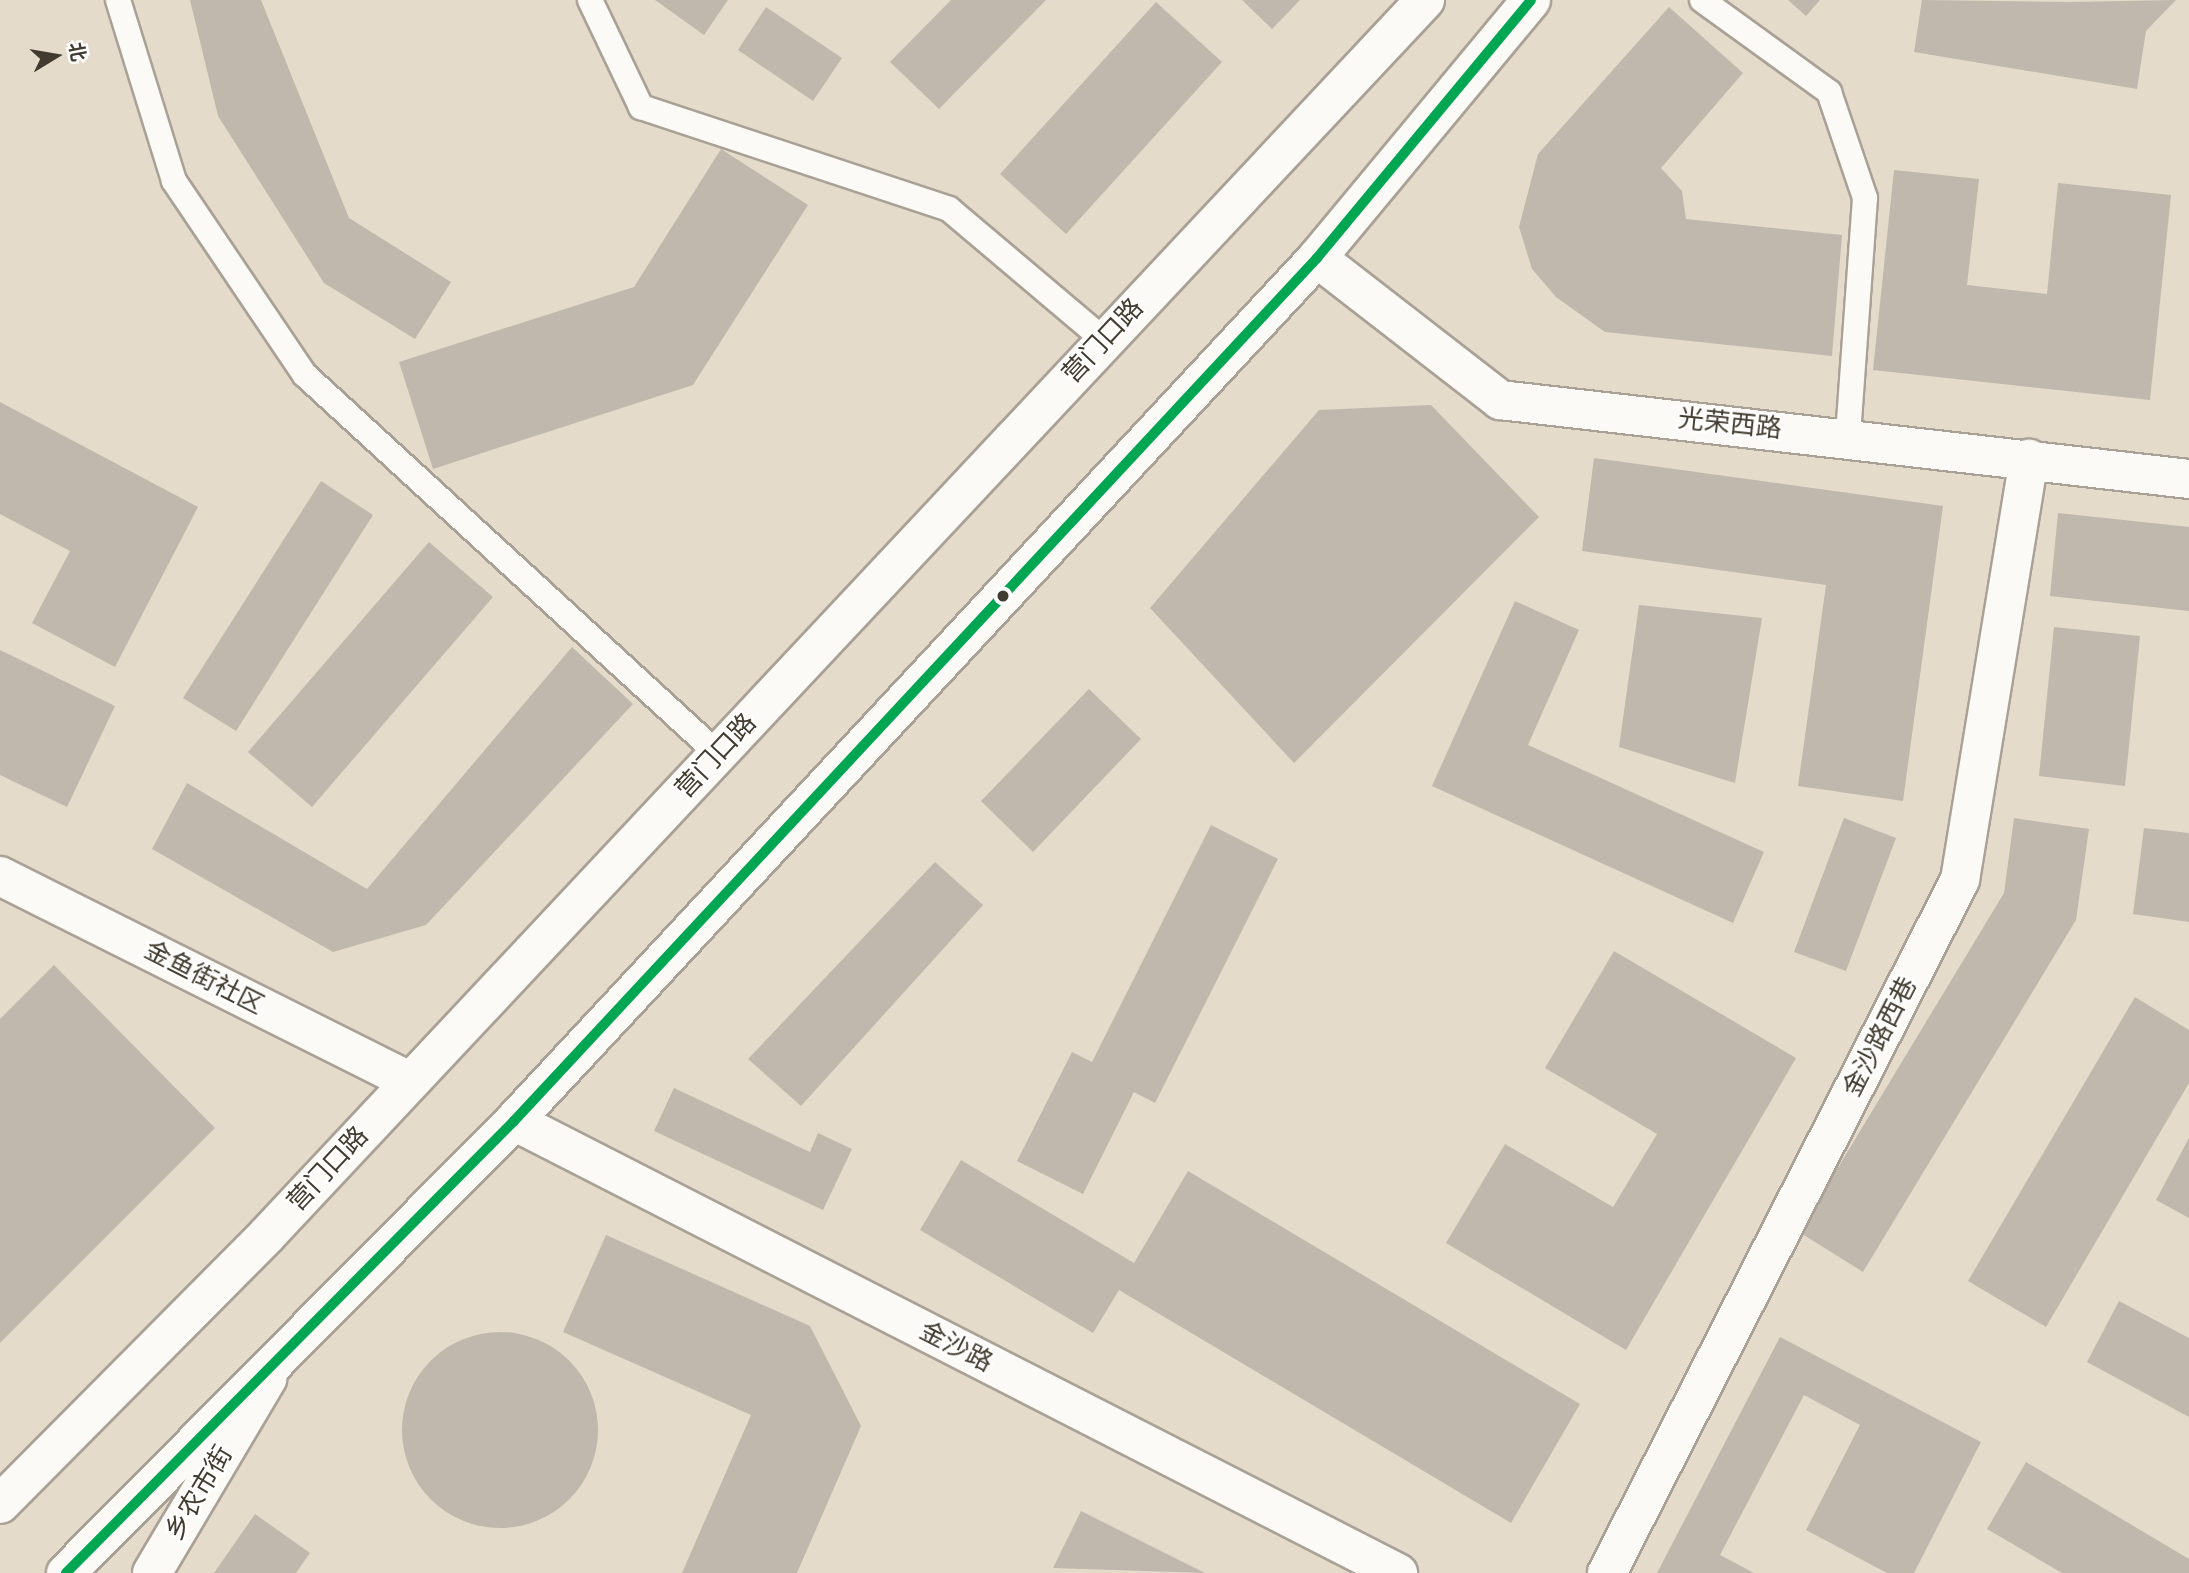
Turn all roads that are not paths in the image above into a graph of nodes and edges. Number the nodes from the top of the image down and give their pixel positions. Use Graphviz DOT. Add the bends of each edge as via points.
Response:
graph roads {
  1 [pos="118,0"];
  2 [pos="590,0"];
  3 [pos="1425,0"];
  4 [pos="1531,0"];
  5 [pos="1702,0"];
  6 [pos="1317,258"];
  7 [pos="1104,340"];
  8 [pos="1848,437"];
  9 [pos="2029,459"];
  10 [pos="2189,479"];
  11 [pos="718,754"];
  12 [pos="0,876"];
  13 [pos="409,1081"];
  14 [pos="514,1121"];
  15 [pos="289,1341"];
  16 [pos="0,1504"];
  17 [pos="66,1573"];
  18 [pos="152,1573"];
  19 [pos="1398,1573"];
  20 [pos="1607,1573"];
  1 -- 11 [label="lane" via="174,181 305,374"];
  2 -- 7 [label="lane" via="641,107 949,209"];
  3 -- 7 [label="main road, 营门口路"];
  4 -- 6 [label="main road"];
  5 -- 8 [label="lane" via="1829,92 1865,198"];
  6 -- 8 [label="main road, 光荣西路" via="1500,400"];
  6 -- 14 [label="main road"];
  7 -- 11 [label="main road, 营门口路"];
  8 -- 9 [label="main road, 光荣西路"];
  9 -- 10 [label="main road, 光荣西路"];
  9 -- 20 [label="main road, 金沙路西巷" via="1960,880"];
  11 -- 13 [label="main road, 营门口路"];
  12 -- 13 [label="main road, 金鱼街社区"];
  13 -- 16 [label="main road, 营门口路" via="267,1235"];
  14 -- 15 [label="main road"];
  14 -- 19 [label="main road, 金沙路"];
  15 -- 17 [label="main road"];
  15 -- 18 [label="main road, 乡农市街"];
}
